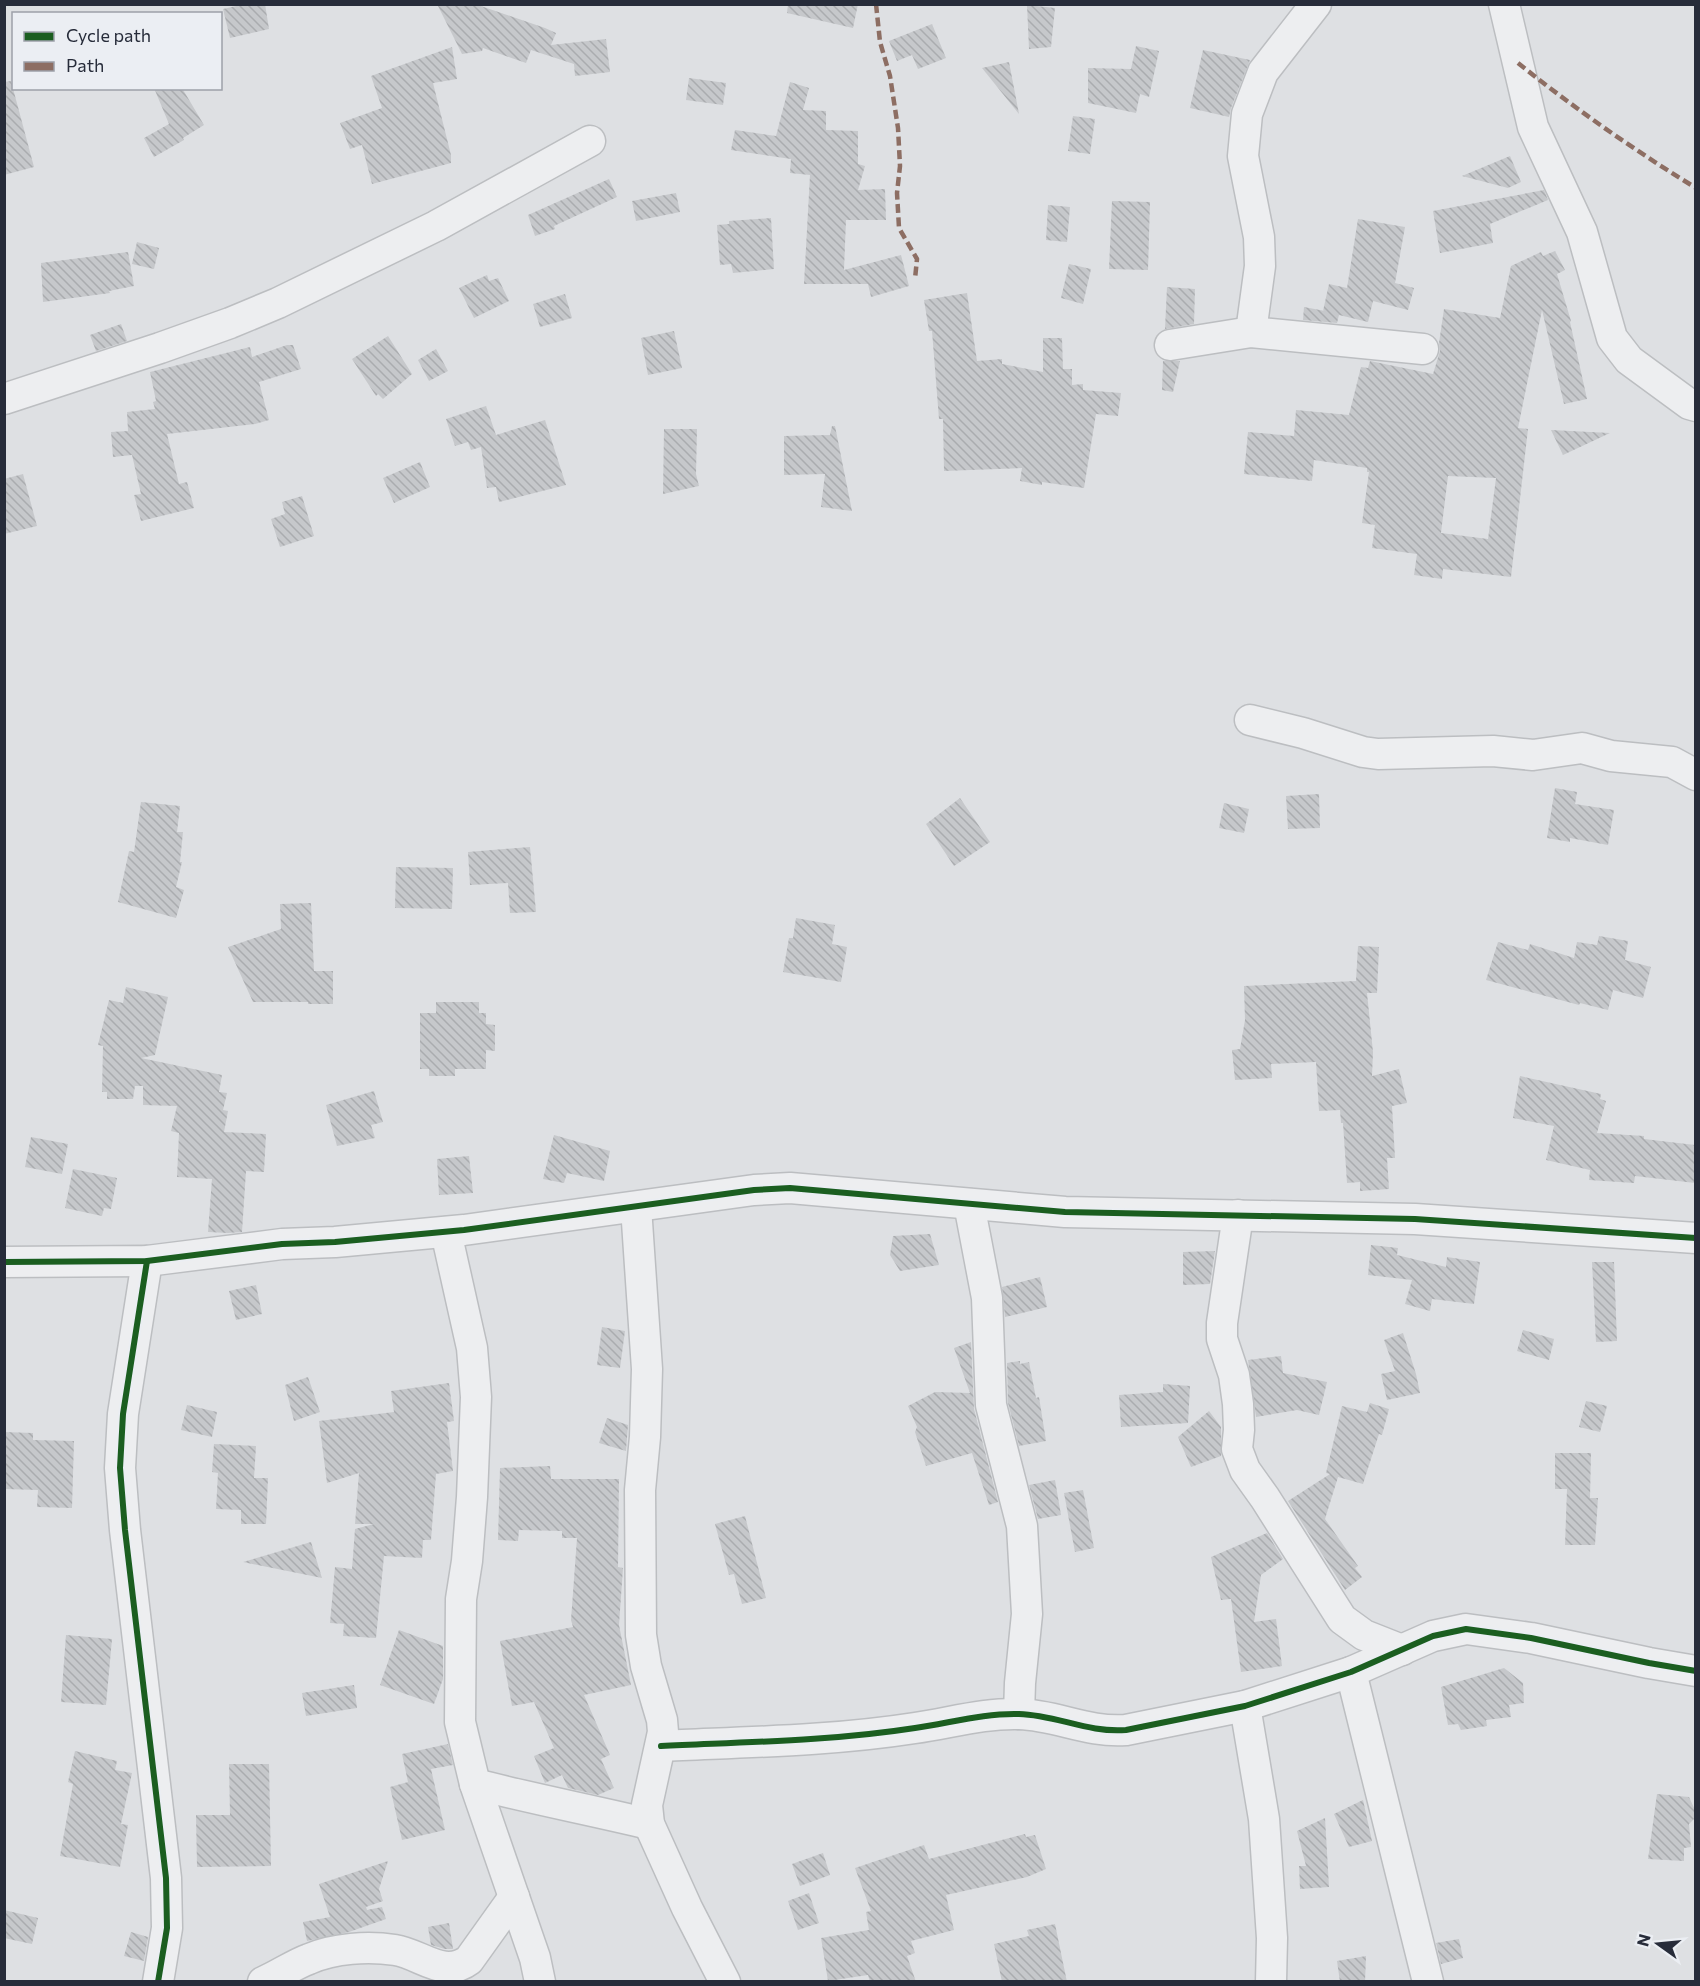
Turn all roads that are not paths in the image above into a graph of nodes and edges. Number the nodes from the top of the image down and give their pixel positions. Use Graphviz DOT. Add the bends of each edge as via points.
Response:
graph roads {
  1 [pos="1316,4"];
  2 [pos="1504,4"];
  3 [pos="590,141"];
  4 [pos="1251,332"];
  5 [pos="1170,345"];
  6 [pos="1423,349"];
  7 [pos="4,399"];
  8 [pos="1695,406"];
  9 [pos="1250,720"];
  10 [pos="1695,775"];
  11 [pos="969,1204"];
  12 [pos="636,1207"];
  13 [pos="1238,1215"];
  14 [pos="446,1232"];
  15 [pos="1695,1238"];
  16 [pos="147,1261"];
  17 [pos="4,1262"];
  18 [pos="1402,1650"];
  19 [pos="1695,1671"];
  20 [pos="1351,1672"];
  21 [pos="1245,1706"];
  22 [pos="1018,1714"];
  23 [pos="661,1746"];
  24 [pos="476,1784"];
  25 [pos="649,1824"];
  26 [pos="514,1897"];
  27 [pos="158,1982"];
  28 [pos="263,1982"];
  29 [pos="540,1982"];
  30 [pos="725,1982"];
  31 [pos="1271,1982"];
  32 [pos="1428,1982"];
  1 -- 4 [label="street" via="1263,72 1247,114 1243,156 1259,237 1260,266"];
  2 -- 8 [label="street" via="1533,127 1582,232 1612,338 1629,360"];
  3 -- 7 [label="street" via="436,226 278,303 230,323"];
  4 -- 5 [label="street"];
  4 -- 6 [label="street"];
  9 -- 10 [label="street" via="1378,754 1493,751 1533,755 1582,748 1611,756 1672,762"];
  11 -- 12 [label="street" via="790,1188"];
  11 -- 13 [label="street" via="1065,1212"];
  11 -- 22 [label="street" via="987,1298 992,1405 1022,1526 1027,1614"];
  12 -- 14 [label="street"];
  12 -- 23 [label="street" via="647,1369 640,1490 641,1635 662,1720"];
  13 -- 15 [label="street" via="1415,1219"];
  13 -- 18 [label="street" via="1222,1339 1234,1376 1238,1449 1245,1470 1342,1619 1364,1635"];
  14 -- 16 [label="street" via="282,1244"];
  14 -- 24 [label="street" via="472,1348 476,1397 472,1497 461,1599 460,1722"];
  16 -- 17 [label="street"];
  16 -- 27 [label="street" via="123,1414 120,1468 166,1878 166,1928"];
  18 -- 19 [label="street" via="1433,1636 1466,1629"];
  18 -- 20 [label="street"];
  20 -- 21 [label="street"];
  20 -- 32 [label="street"];
  21 -- 22 [label="street" via="1108,1731"];
  21 -- 31 [label="street" via="1264,1819"];
  22 -- 23 [label="street" via="814,1738"];
  23 -- 25 [label="street" via="647,1805"];
  24 -- 25 [label="street"];
  24 -- 26 [label="street"];
  25 -- 30 [label="street"];
  26 -- 28 [label="street" via="461,1966 443,1968 398,1951 375,1948 309,1958"];
  26 -- 29 [label="street"];
}
